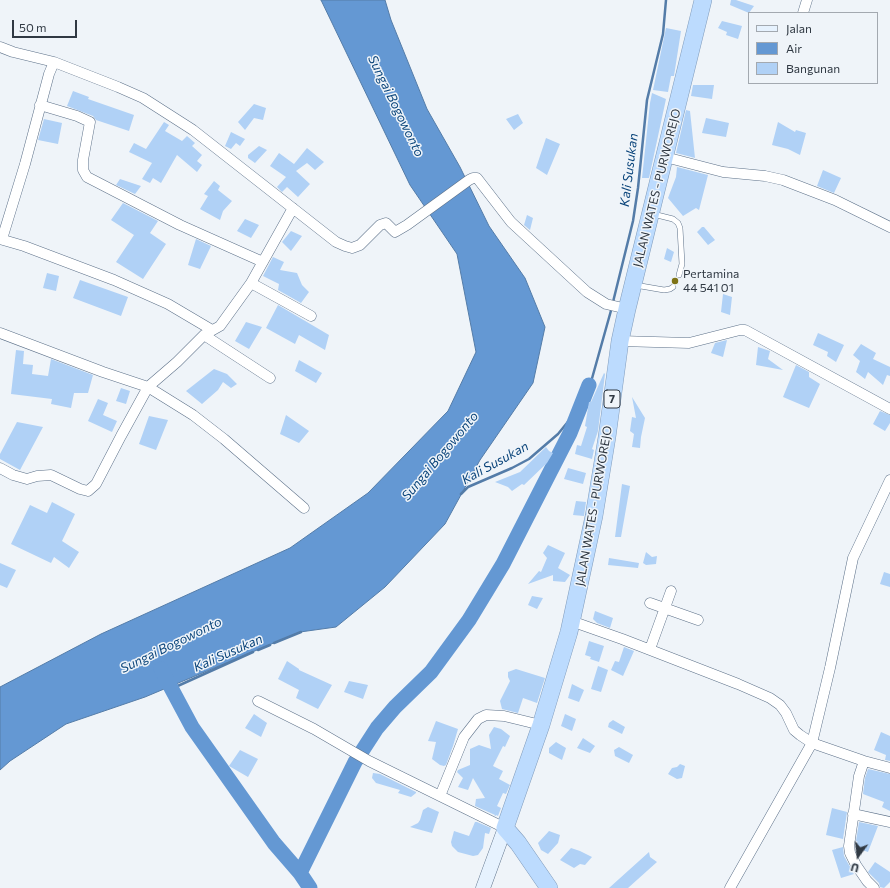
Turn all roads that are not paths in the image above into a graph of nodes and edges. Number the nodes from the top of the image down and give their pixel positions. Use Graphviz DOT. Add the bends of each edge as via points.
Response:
graph roads {
  1 [pos="703,0"];
  2 [pos="807,0"];
  3 [pos="803,12"];
  4 [pos="0,47"];
  5 [pos="54,62"];
  6 [pos="40,105"];
  7 [pos="665,157"];
  8 [pos="293,208"];
  9 [pos="650,213"];
  10 [pos="890,227"];
  11 [pos="1,239"];
  12 [pos="263,262"];
  13 [pos="679,275"];
  14 [pos="251,284"];
  15 [pos="633,284"];
  16 [pos="673,287"];
  17 [pos="623,308"];
  18 [pos="312,316"];
  19 [pos="208,332"];
  20 [pos="0,334"];
  21 [pos="620,341"];
  22 [pos="270,378"];
  23 [pos="148,387"];
  24 [pos="890,409"];
  25 [pos="0,468"];
  26 [pos="890,480"];
  27 [pos="304,508"];
  28 [pos="671,591"];
  29 [pos="650,603"];
  30 [pos="664,608"];
  31 [pos="698,620"];
  32 [pos="571,621"];
  33 [pos="650,649"];
  34 [pos="258,701"];
  35 [pos="541,725"];
  36 [pos="812,743"];
  37 [pos="864,761"];
  38 [pos="890,768"];
  39 [pos="440,796"];
  40 [pos="853,814"];
  41 [pos="890,822"];
  42 [pos="505,828"];
  43 [pos="483,888"];
  44 [pos="549,888"];
  45 [pos="730,888"];
  46 [pos="874,888"];
  1 -- 7 [label="highway, JALAN WATES - PURWOREJO / 7"];
  2 -- 3 [label="street"];
  4 -- 5 [label="street"];
  5 -- 6 [label="street"];
  5 -- 8 [label="street" via="143,98 193,130"];
  6 -- 11 [label="street" via="25,164"];
  6 -- 12 [label="street" via="90,122 82,170 86,177 180,225"];
  7 -- 9 [label="highway, JALAN WATES - PURWOREJO / 7"];
  7 -- 10 [label="street" via="723,172 783,180 835,200"];
  8 -- 12 [label="street"];
  8 -- 17 [label="street" via="336,242 352,248 360,245 380,225 386,223 395,232 474,177 511,222 587,292 606,304"];
  9 -- 13 [label="lane" via="673,219 680,228 682,264"];
  9 -- 15 [label="highway, JALAN WATES - PURWOREJO / 7"];
  11 -- 19 [label="street" via="114,280 168,304"];
  12 -- 14 [label="street"];
  14 -- 18 [label="street"];
  14 -- 19 [label="street" via="220,326"];
  15 -- 16 [label="lane" via="664,290"];
  15 -- 17 [label="highway, JALAN WATES - PURWOREJO / 7"];
  17 -- 21 [label="highway, JALAN WATES - PURWOREJO / 7"];
  19 -- 22 [label="street"];
  19 -- 23 [label="street"];
  20 -- 23 [label="street"];
  21 -- 24 [label="street" via="689,343 744,330"];
  21 -- 32 [label="highway, JALAN WATES - PURWOREJO / 7" via="594,516"];
  23 -- 25 [label="street" via="96,484 88,491 51,475 27,479"];
  23 -- 27 [label="street" via="193,415 224,439"];
  26 -- 36 [label="street" via="853,558"];
  28 -- 30 [label="street"];
  29 -- 30 [label="street"];
  30 -- 31 [label="street"];
  30 -- 33 [label="street"];
  32 -- 33 [label="street"];
  32 -- 35 [label="highway, JALAN WATES - PURWOREJO / 7"];
  33 -- 36 [label="street" via="770,698 780,705 794,730"];
  34 -- 39 [label="street"];
  35 -- 39 [label="street" via="504,716 486,715 478,719 464,737"];
  35 -- 42 [label="highway, JALAN WATES - PURWOREJO / 7"];
  36 -- 37 [label="street"];
  36 -- 45 [label="street"];
  37 -- 38 [label="street"];
  37 -- 40 [label="street"];
  39 -- 42 [label="street"];
  40 -- 41 [label="street"];
  40 -- 46 [label="street" via="850,853"];
  42 -- 43 [label="main road"];
  42 -- 44 [label="highway"];
}
